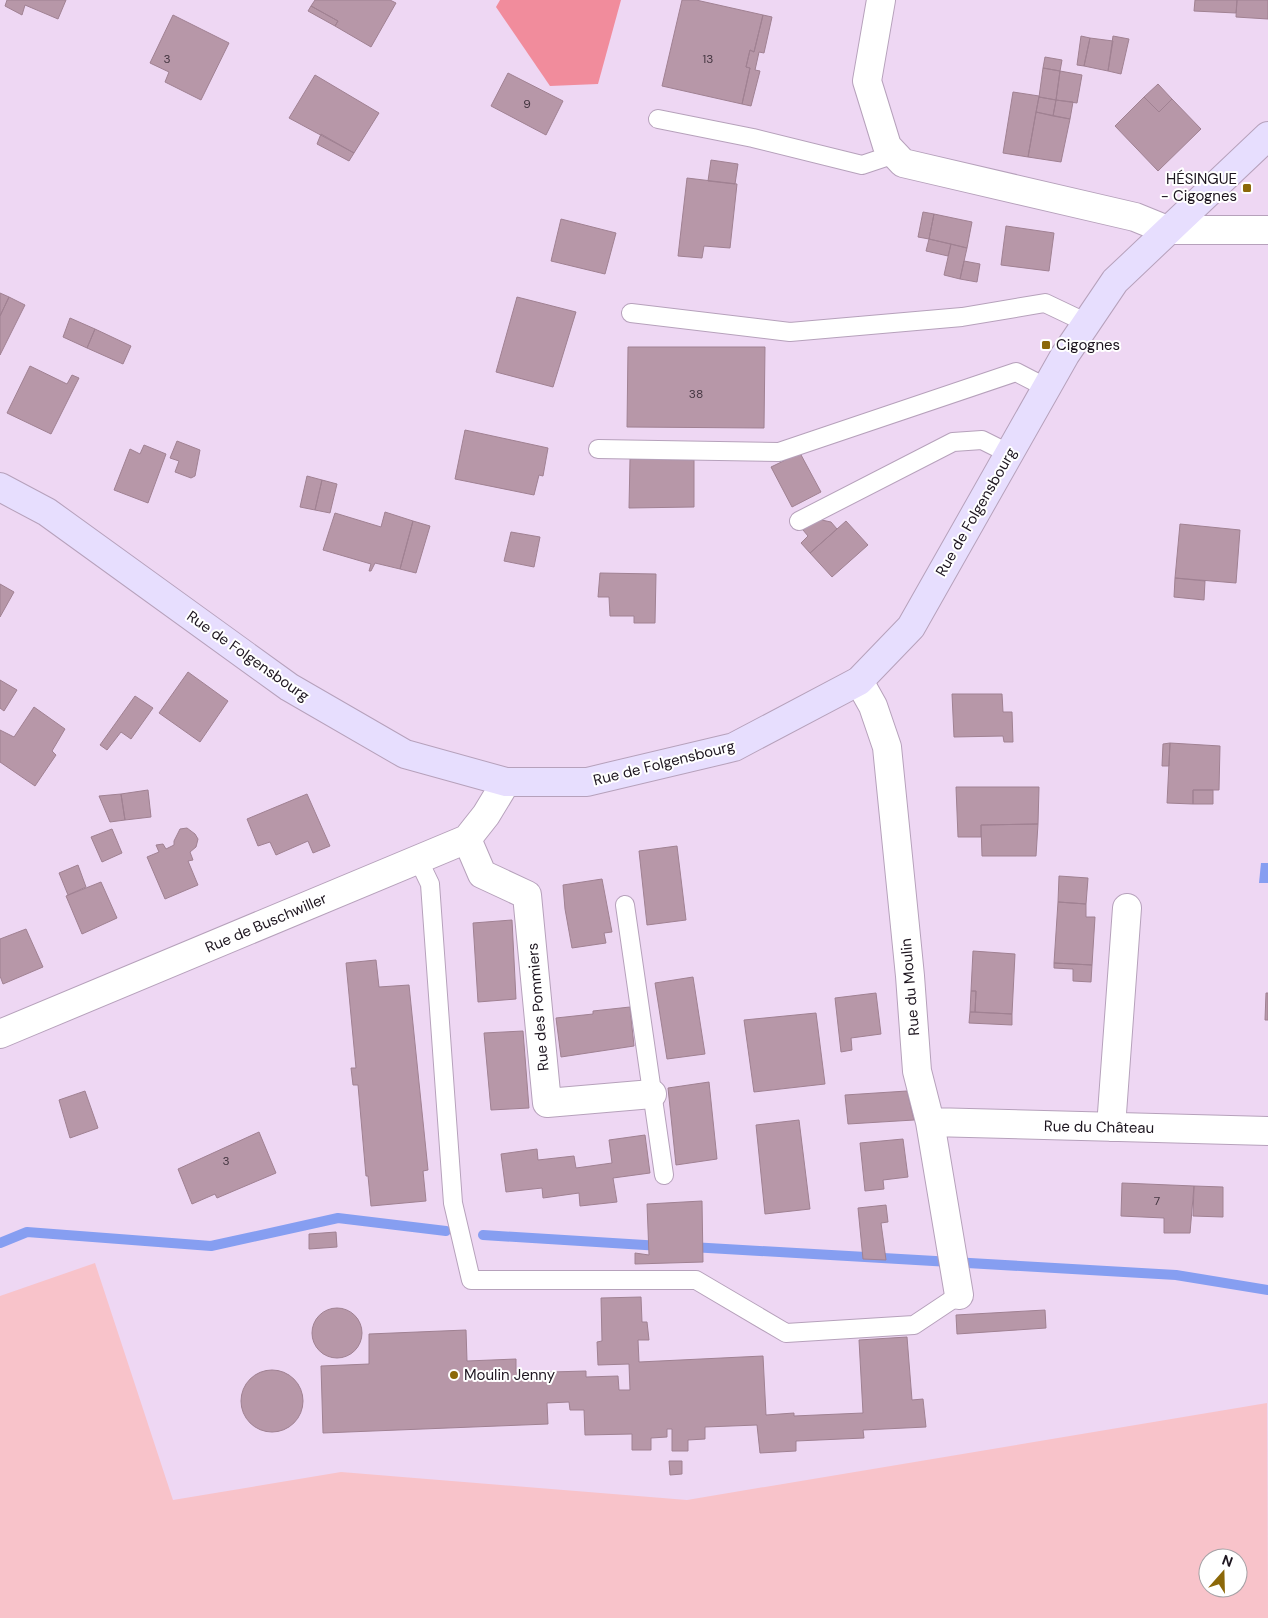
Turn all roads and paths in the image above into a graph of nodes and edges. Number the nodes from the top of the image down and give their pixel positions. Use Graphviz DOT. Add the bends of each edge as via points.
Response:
graph roads {
  1 [pos="881,0"];
  2 [pos="658,119"];
  3 [pos="1268,136"];
  4 [pos="899,158"];
  5 [pos="1167,230"];
  6 [pos="1268,230"];
  7 [pos="631,313"];
  8 [pos="1087,323"];
  9 [pos="1047,388"];
  10 [pos="598,449"];
  11 [pos="1010,454"];
  12 [pos="0,487"];
  13 [pos="799,521"];
  14 [pos="859,682"];
  15 [pos="506,782"];
  16 [pos="467,839"];
  17 [pos="418,859"];
  18 [pos="625,905"];
  19 [pos="1126,908"];
  20 [pos="0,1034"];
  21 [pos="652,1094"];
  22 [pos="930,1122"];
  23 [pos="1111,1128"];
  24 [pos="1268,1131"];
  25 [pos="664,1175"];
  26 [pos="959,1290"];
  1 -- 4 [label="street" via="867,81 887,146"];
  2 -- 4 [label="lane" via="753,138 862,166"];
  3 -- 5 [label="main road, Rue de Folgensbourg"];
  4 -- 5 [label="street" via="1135,217"];
  5 -- 6 [label="street"];
  5 -- 8 [label="main road, Rue de Folgensbourg" via="1115,281"];
  7 -- 8 [label="lane" via="790,332 962,317 1045,303"];
  8 -- 9 [label="main road, Rue de Folgensbourg"];
  9 -- 10 [label="lane" via="1016,372 779,452"];
  9 -- 11 [label="main road, Rue de Folgensbourg"];
  11 -- 13 [label="lane" via="982,440 953,442"];
  11 -- 14 [label="main road, Rue de Folgensbourg" via="911,627"];
  12 -- 15 [label="main road, Rue de Folgensbourg" via="47,512 289,687 405,754"];
  14 -- 15 [label="main road, Rue de Folgensbourg" via="734,747 587,782"];
  14 -- 22 [label="street, Rue du Moulin" via="873,706 887,746 917,1071"];
  15 -- 16 [label="street, Rue de Buschwiller"];
  16 -- 17 [label="street, Rue de Buschwiller"];
  16 -- 21 [label="street, Rue des Pommiers" via="482,874 528,894 547,1104"];
  17 -- 20 [label="street, Rue de Buschwiller"];
  17 -- 26 [label="lane" via="430,884 453,1203 471,1280 696,1280 786,1333 914,1325"];
  18 -- 21 [label="lane"];
  19 -- 23 [label="street"];
  21 -- 25 [label="lane"];
  22 -- 23 [label="street, Rue du Château"];
  22 -- 26 [label="street, Rue du Moulin"];
  23 -- 24 [label="street, Rue du Château"];
}
